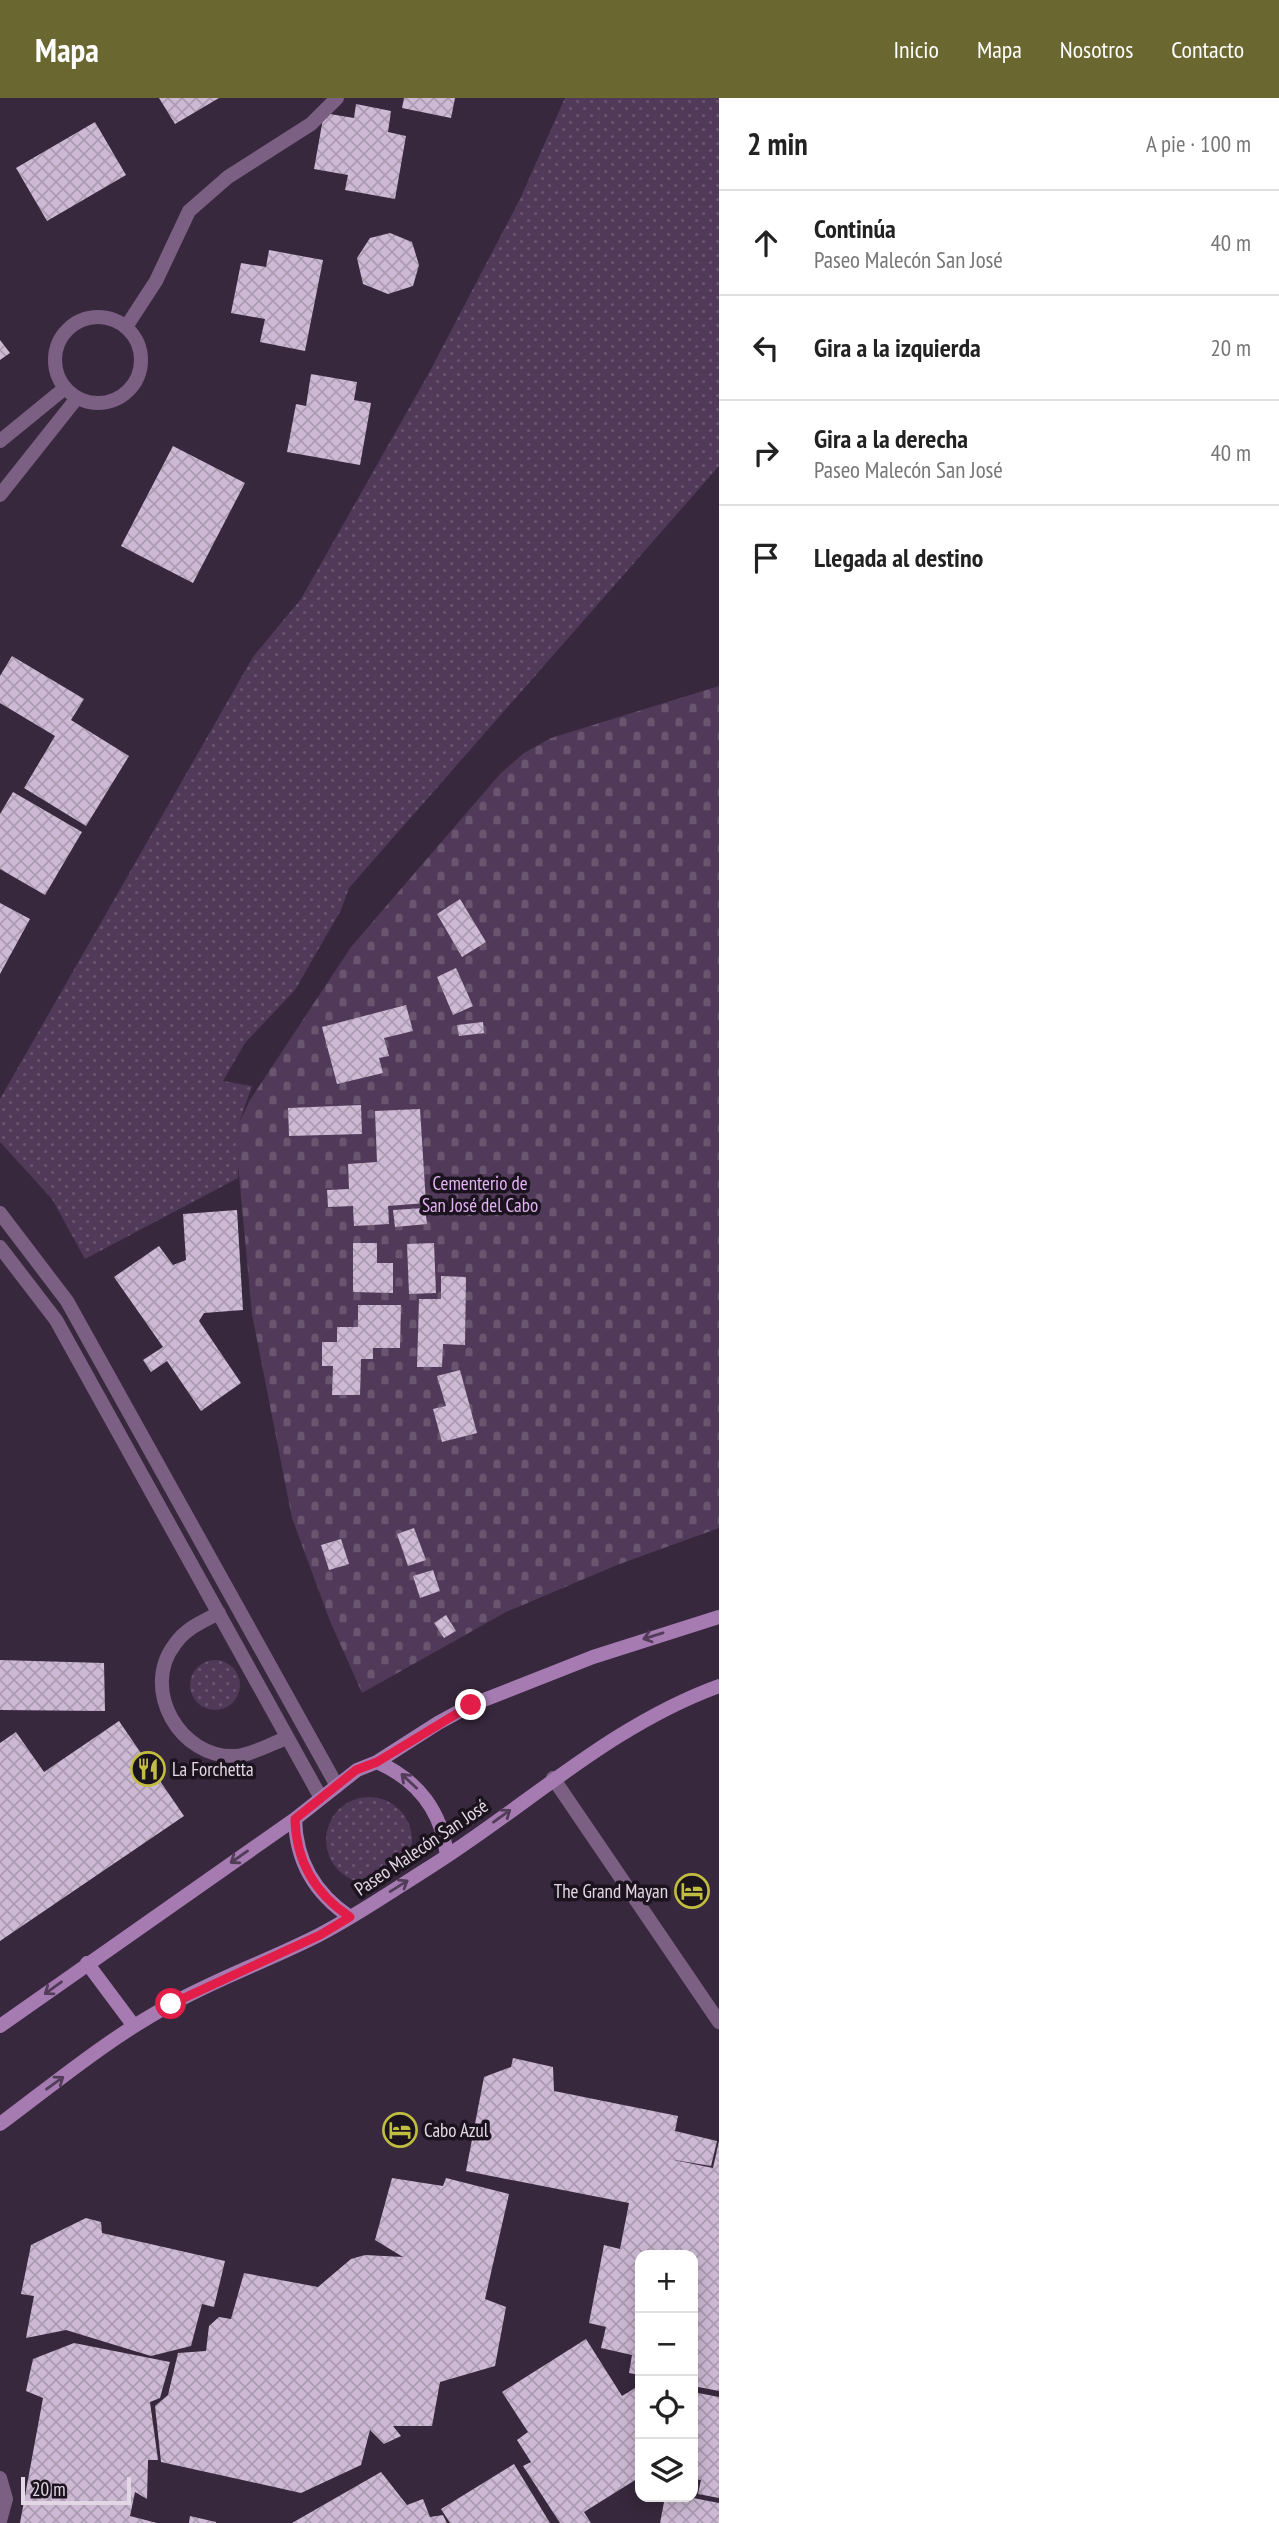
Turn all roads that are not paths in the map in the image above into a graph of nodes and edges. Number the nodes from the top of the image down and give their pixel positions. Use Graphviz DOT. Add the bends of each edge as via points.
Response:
graph roads {
  1 [pos="337,98"];
  2 [pos="126,327"];
  3 [pos="71,393"];
  4 [pos="0,440"];
  5 [pos="0,495"];
  6 [pos="0,1213"];
  7 [pos="0,1247"];
  8 [pos="219,1613"];
  9 [pos="719,1618"];
  10 [pos="719,1686"];
  11 [pos="287,1738"];
  12 [pos="377,1762"];
  13 [pos="553,1778"];
  14 [pos="337,1786"];
  15 [pos="320,1798"];
  16 [pos="295,1819"];
  17 [pos="447,1856"];
  18 [pos="350,1917"];
  19 [pos="87,1963"];
  20 [pos="719,2022"];
  21 [pos="0,2026"];
  22 [pos="134,2026"];
  23 [pos="0,2124"];
  24 [pos="0,2478"];
  25 [pos="0,2521"];
  1 -- 2 [label="street" via="311,124 228,177 189,211 156,281"];
  2 -- 3 [label="street" via="139,346 141,360 131,388 105,402 91,402"];
  2 -- 3 [label="street" via="94,317 70,327 56,350 55,363"];
  3 -- 4 [label="street"];
  3 -- 5 [label="street"];
  6 -- 14 [label="street" via="67,1301"];
  7 -- 8 [label="street" via="56,1320"];
  8 -- 11 [label="street"];
  8 -- 11 [label="street" via="188,1629 173,1646 164,1666 166,1710 177,1730 194,1745 215,1754 238,1756"];
  9 -- 12 [label="main road, one-way" via="646,1638 471,1705"];
  10 -- 13 [label="main road, Paseo Malecón San José" via="650,1717"];
  11 -- 15 [label="street"];
  12 -- 14 [label="main road" via="356,1770"];
  17 -- 12 [label="main road, one-way" via="440,1824 428,1801 411,1780"];
  17 -- 13 [label="main road, Paseo Malecón San José, one-way"];
  13 -- 20 [label="street"];
  14 -- 15 [label="main road"];
  15 -- 16 [label="main road"];
  16 -- 18 [label="main road" via="296,1839 309,1875 322,1895"];
  16 -- 19 [label="main road, one-way"];
  18 -- 17 [label="main road, Paseo Malecón San José, one-way"];
  18 -- 22 [label="main road, Paseo Malecón San José"];
  19 -- 21 [label="main road, one-way"];
  19 -- 22 [label="main road"];
  23 -- 22 [label="main road, Paseo Malecón San José, one-way"];
  24 -- 25 [label="street" via="6,2499"];
}
